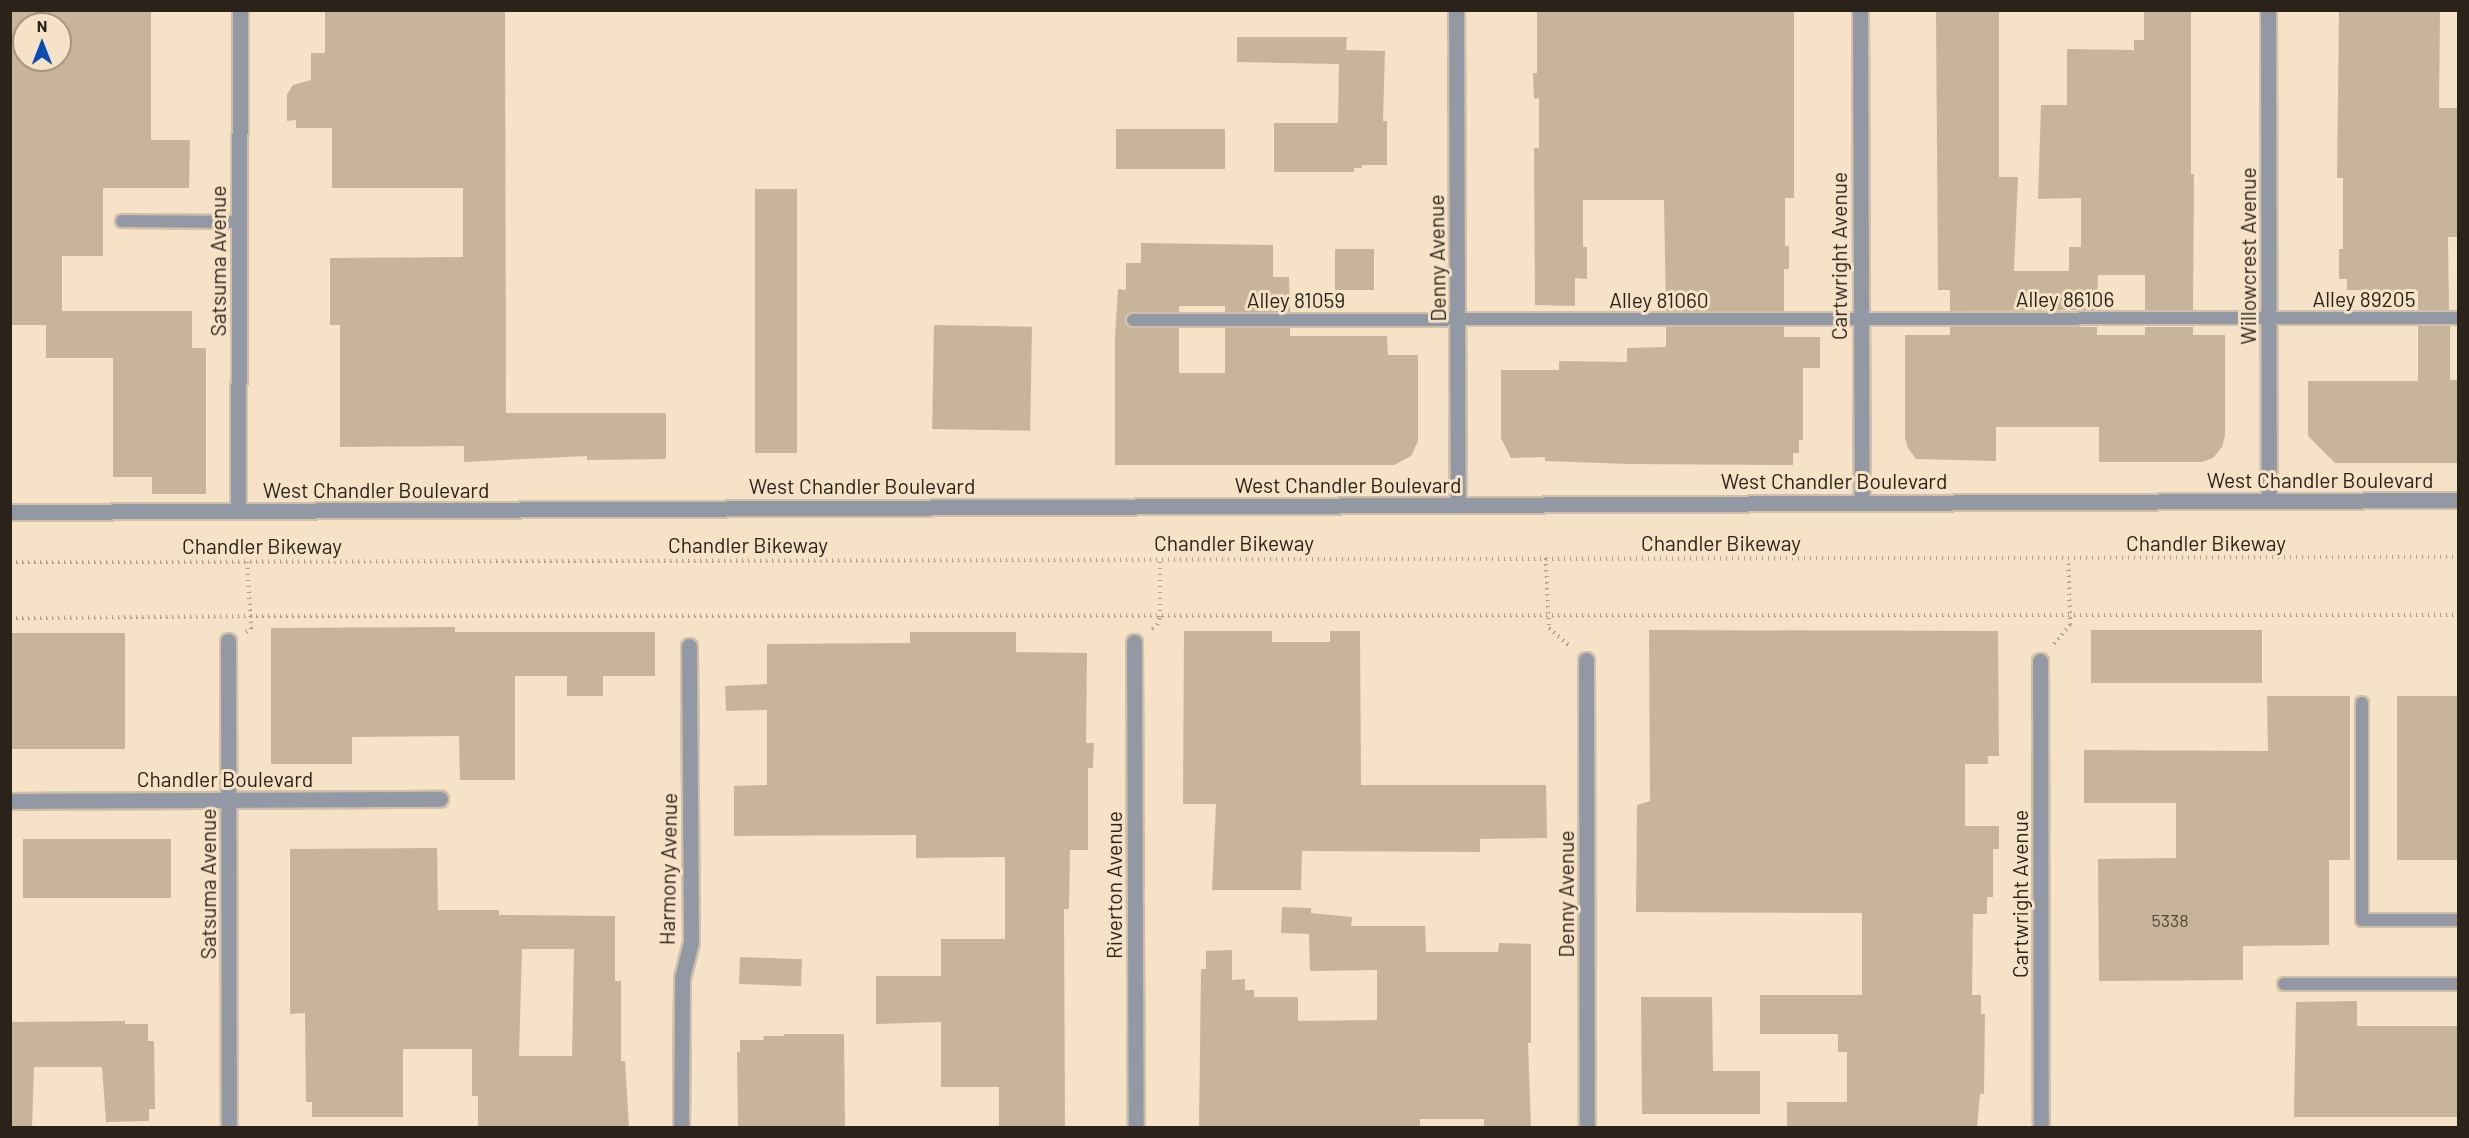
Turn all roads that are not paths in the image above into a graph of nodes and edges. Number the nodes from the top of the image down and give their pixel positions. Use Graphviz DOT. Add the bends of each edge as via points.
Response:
graph roads {
  1 [pos="240,10"];
  2 [pos="1456,10"];
  3 [pos="1860,10"];
  4 [pos="2268,10"];
  5 [pos="122,221"];
  6 [pos="239,222"];
  7 [pos="2458,318"];
  8 [pos="1860,319"];
  9 [pos="2270,319"];
  10 [pos="1132,320"];
  11 [pos="1459,320"];
  12 [pos="2458,500"];
  13 [pos="2269,501"];
  14 [pos="1862,502"];
  15 [pos="1458,505"];
  16 [pos="238,511"];
  17 [pos="10,512"];
  18 [pos="228,641"];
  19 [pos="1134,642"];
  20 [pos="689,646"];
  21 [pos="1587,660"];
  22 [pos="2040,661"];
  23 [pos="2362,703"];
  24 [pos="440,799"];
  25 [pos="228,800"];
  26 [pos="10,801"];
  27 [pos="2458,921"];
  28 [pos="2284,984"];
  29 [pos="2458,984"];
  30 [pos="229,1128"];
  31 [pos="681,1128"];
  32 [pos="1136,1128"];
  33 [pos="1587,1128"];
  34 [pos="2041,1128"];
  1 -- 6 [label="street, Satsuma Avenue"];
  2 -- 11 [label="street, Denny Avenue"];
  3 -- 8 [label="street, Cartwright Avenue"];
  4 -- 9 [label="street, Willowcrest Avenue"];
  5 -- 6 [label="lane"];
  6 -- 16 [label="street, Satsuma Avenue"];
  7 -- 9 [label="lane, Alley 89205"];
  8 -- 9 [label="lane, Alley 86106"];
  8 -- 11 [label="lane, Alley 81060"];
  8 -- 14 [label="street, Cartwright Avenue"];
  9 -- 13 [label="street, Willowcrest Avenue"];
  10 -- 11 [label="lane, Alley 81059"];
  11 -- 15 [label="street, Denny Avenue"];
  12 -- 13 [label="street, West Chandler Boulevard"];
  13 -- 14 [label="street, West Chandler Boulevard"];
  14 -- 15 [label="street, West Chandler Boulevard"];
  15 -- 16 [label="street, West Chandler Boulevard"];
  16 -- 17 [label="street"];
  18 -- 25 [label="street, Satsuma Avenue"];
  19 -- 32 [label="street, Riverton Avenue"];
  20 -- 31 [label="street, Harmony Avenue" via="691,941 682,978"];
  21 -- 33 [label="street, Denny Avenue"];
  22 -- 34 [label="street, Cartwright Avenue"];
  23 -- 27 [label="lane" via="2362,920"];
  24 -- 25 [label="street, Chandler Boulevard"];
  25 -- 26 [label="street, Chandler Boulevard"];
  25 -- 30 [label="street, Satsuma Avenue"];
  28 -- 29 [label="lane"];
}
